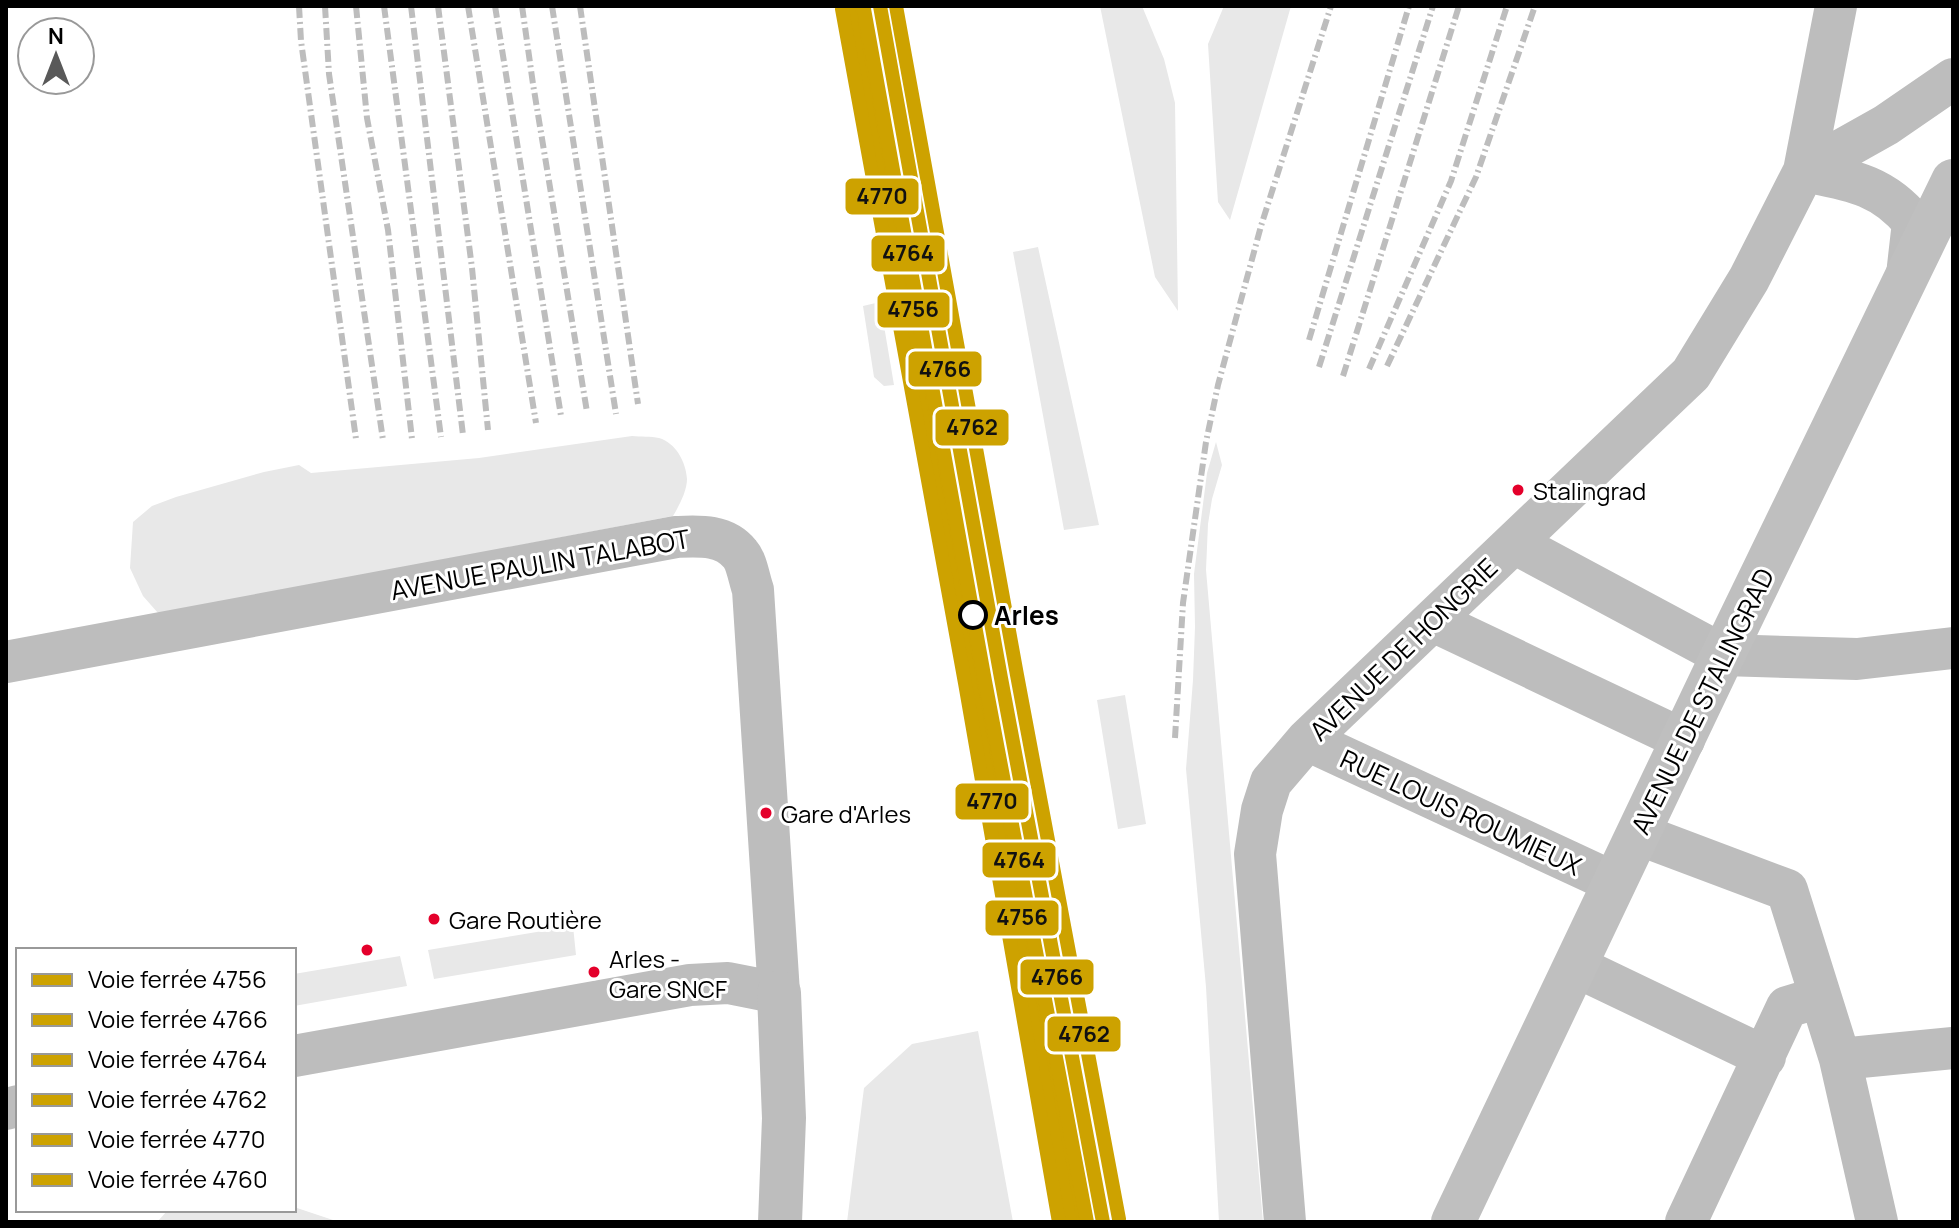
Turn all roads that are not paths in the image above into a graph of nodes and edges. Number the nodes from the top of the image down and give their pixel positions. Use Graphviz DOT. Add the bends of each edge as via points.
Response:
graph roads {
  1 [pos="1836,6"];
  2 [pos="1953,79"];
  3 [pos="1804,171"];
  4 [pos="1953,181"];
  5 [pos="1907,277"];
  6 [pos="1514,543"];
  7 [pos="1433,621"];
  8 [pos="1953,648"];
  9 [pos="1723,655"];
  10 [pos="6,662"];
  11 [pos="1307,740"];
  12 [pos="1684,740"];
  13 [pos="1638,834"];
  14 [pos="1615,883"];
  15 [pos="1575,966"];
  16 [pos="779,993"];
  17 [pos="1820,997"];
  18 [pos="1953,1048"];
  19 [pos="296,1056"];
  20 [pos="1765,1057"];
  21 [pos="1840,1059"];
  22 [pos="780,1222"];
  23 [pos="1285,1222"];
  24 [pos="1453,1222"];
  25 [pos="1686,1222"];
  26 [pos="1877,1222"];
  1 -- 3 [label="street, AVENUE DE HONGRIE"];
  2 -- 3 [label="street"];
  3 -- 5 [label="street" via="1856,182 1899,205 1913,222"];
  3 -- 6 [label="street, AVENUE DE HONGRIE" via="1749,279 1691,374"];
  4 -- 5 [label="main road, AVENUE DE STALINGRAD"];
  5 -- 9 [label="main road, AVENUE DE STALINGRAD"];
  6 -- 7 [label="street, AVENUE DE HONGRIE"];
  6 -- 9 [label="street"];
  7 -- 11 [label="street, AVENUE DE HONGRIE"];
  7 -- 12 [label="street"];
  8 -- 9 [label="street" via="1857,659"];
  9 -- 12 [label="main road, AVENUE DE STALINGRAD"];
  10 -- 16 [label="street, AVENUE PAULIN TALABOT" via="676,537 720,539 742,555 753,590"];
  11 -- 14 [label="street, RUE LOUIS ROUMIEUX"];
  11 -- 23 [label="street, AVENUE DE HONGRIE" via="1271,782 1255,854"];
  12 -- 13 [label="main road, AVENUE DE STALINGRAD"];
  13 -- 14 [label="main road, AVENUE DE STALINGRAD"];
  13 -- 17 [label="street" via="1787,890"];
  14 -- 15 [label="main road, AVENUE DE STALINGRAD"];
  15 -- 20 [label="street"];
  15 -- 24 [label="main road, AVENUE DE STALINGRAD"];
  16 -- 19 [label="street" via="728,983 690,985"];
  16 -- 22 [label="street, AVENUE PAULIN TALABOT" via="784,1118"];
  17 -- 20 [label="street" via="1787,1007"];
  17 -- 21 [label="street"];
  18 -- 21 [label="street"];
  20 -- 25 [label="street"];
  21 -- 26 [label="street"];
}
